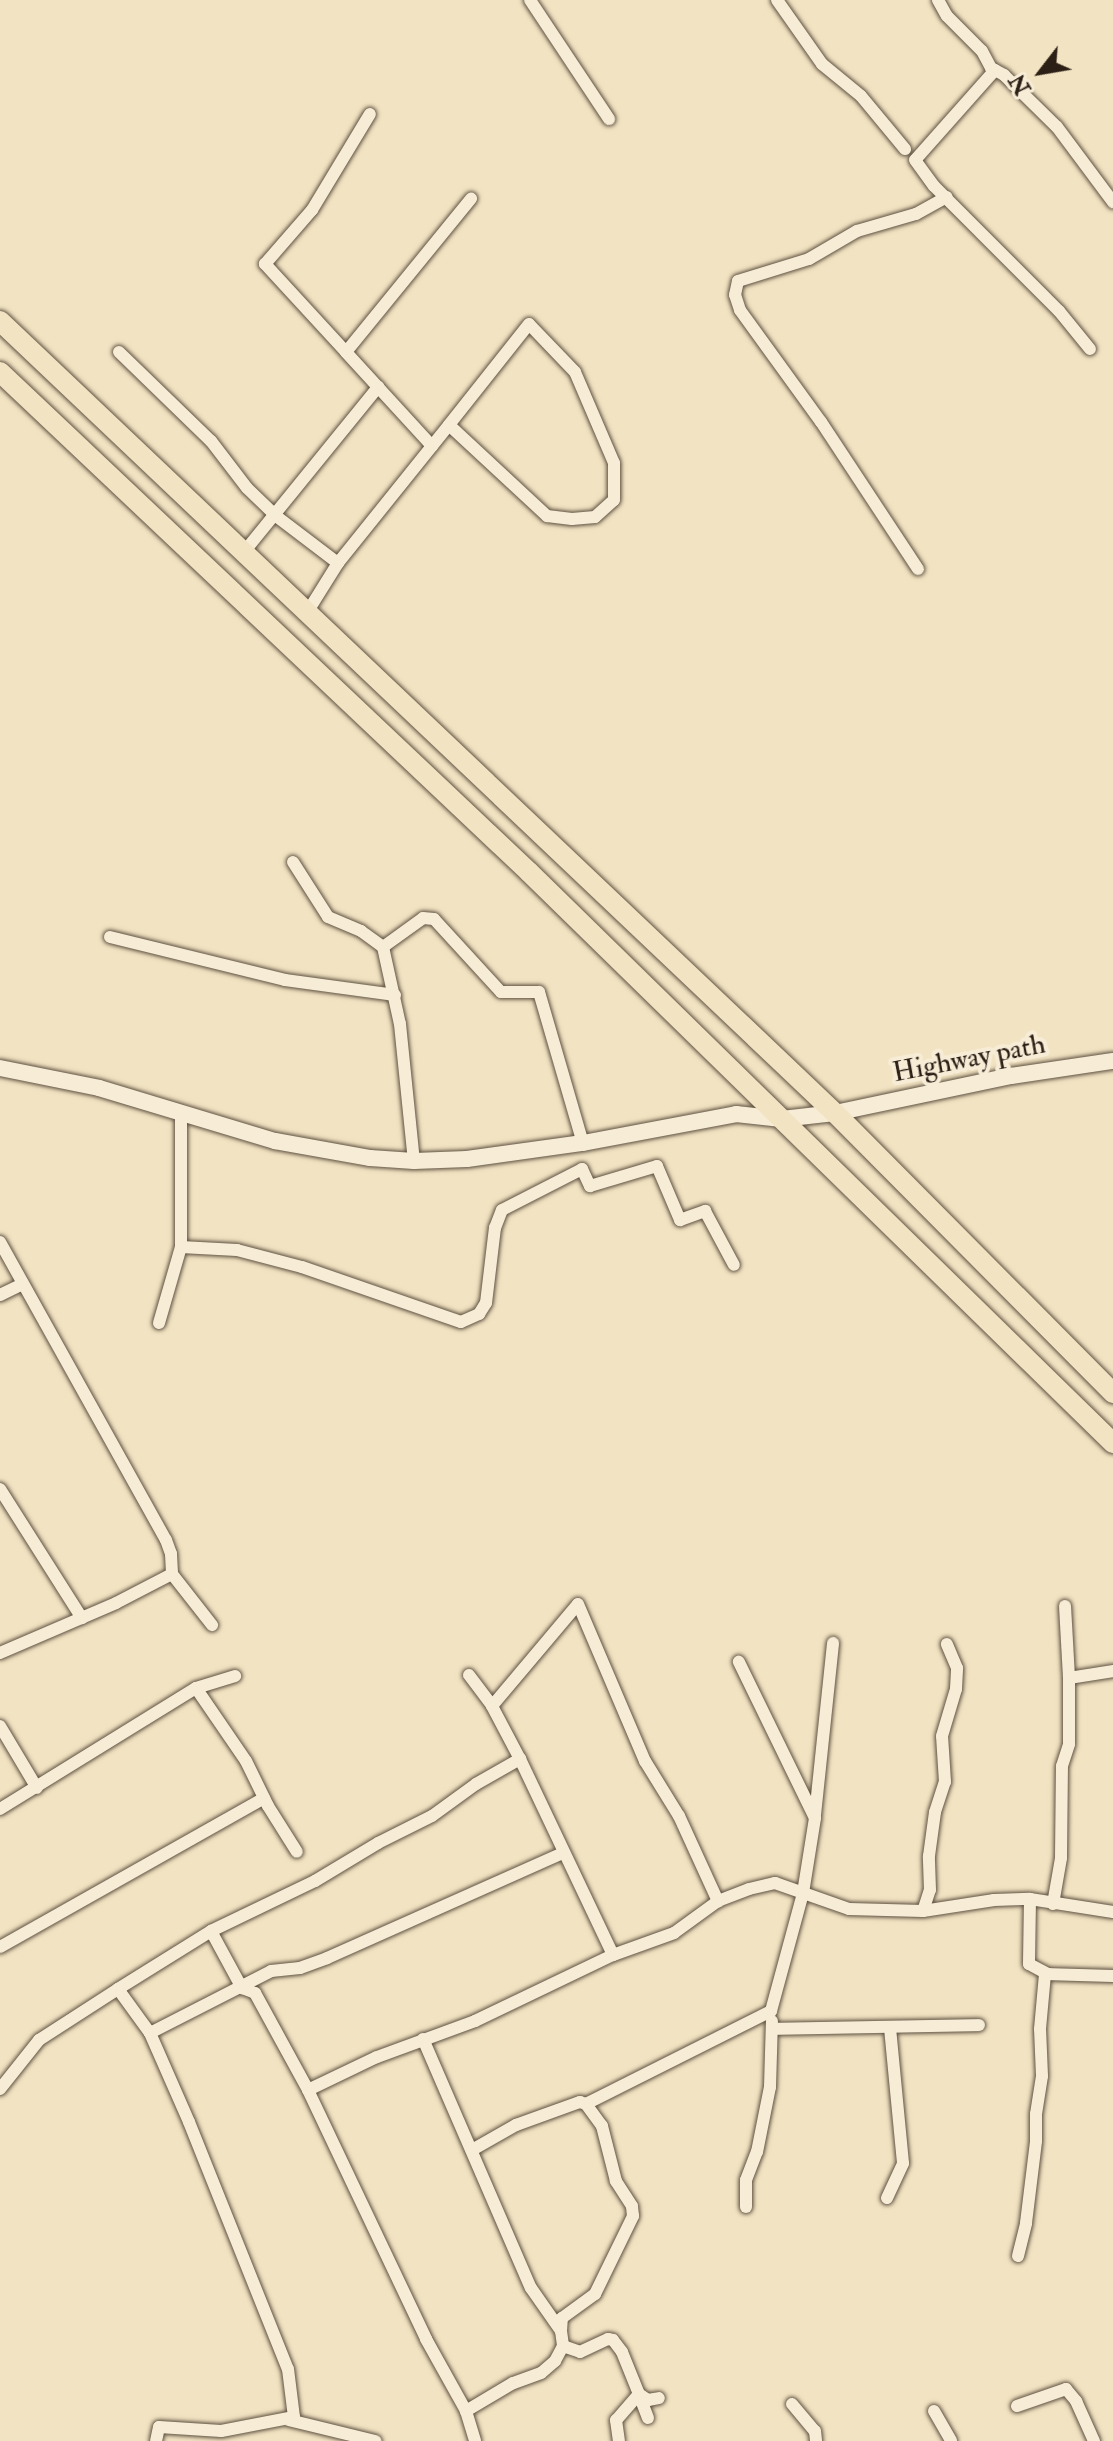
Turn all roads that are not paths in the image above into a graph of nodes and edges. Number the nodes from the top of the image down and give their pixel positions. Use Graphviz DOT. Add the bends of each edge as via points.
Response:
graph roads {
  1 [pos="530,0"];
  2 [pos="777,0"];
  3 [pos="938,0"];
  4 [pos="995,70"];
  5 [pos="370,114"];
  6 [pos="609,119"];
  7 [pos="905,149"];
  8 [pos="947,197"];
  9 [pos="471,199"];
  10 [pos="1113,202"];
  11 [pos="0,321"];
  12 [pos="1090,349"];
  13 [pos="119,352"];
  14 [pos="346,352"];
  15 [pos="0,372"];
  16 [pos="378,387"];
  17 [pos="449,425"];
  18 [pos="432,446"];
  19 [pos="275,515"];
  20 [pos="244,552"];
  21 [pos="338,563"];
  22 [pos="918,569"];
  23 [pos="308,611"];
  24 [pos="479,775"];
  25 [pos="458,806"];
  26 [pos="293,862"];
  27 [pos="110,937"];
  28 [pos="383,947"];
  29 [pos="395,995"];
  30 [pos="1113,1061"];
  31 [pos="0,1068"];
  32 [pos="835,1113"];
  33 [pos="181,1115"];
  34 [pos="782,1119"];
  35 [pos="583,1143"];
  36 [pos="414,1161"];
  37 [pos="0,1242"];
  38 [pos="181,1247"];
  39 [pos="734,1265"];
  40 [pos="23,1284"];
  41 [pos="0,1295"];
  42 [pos="159,1323"];
  43 [pos="1113,1393"];
  44 [pos="1113,1443"];
  45 [pos="0,1489"];
  46 [pos="172,1574"];
  47 [pos="1065,1606"];
  48 [pos="82,1618"];
  49 [pos="212,1625"];
  50 [pos="833,1643"];
  51 [pos="947,1644"];
  52 [pos="0,1653"];
  53 [pos="739,1662"];
  54 [pos="1113,1671"];
  55 [pos="469,1675"];
  56 [pos="235,1676"];
  57 [pos="1069,1678"];
  58 [pos="196,1688"];
  59 [pos="492,1706"];
  60 [pos="0,1726"];
  61 [pos="520,1759"];
  62 [pos="37,1788"];
  63 [pos="264,1798"];
  64 [pos="0,1809"];
  65 [pos="815,1818"];
  66 [pos="297,1852"];
  67 [pos="563,1853"];
  68 [pos="803,1893"];
  69 [pos="1030,1899"];
  70 [pos="718,1901"];
  71 [pos="1053,1904"];
  72 [pos="923,1911"];
  73 [pos="1113,1912"];
  74 [pos="211,1931"];
  75 [pos="0,1947"];
  76 [pos="613,1955"];
  77 [pos="1045,1974"];
  78 [pos="1113,1976"];
  79 [pos="242,1988"];
  80 [pos="118,1989"];
  81 [pos="771,2011"];
  82 [pos="979,2025"];
  83 [pos="890,2028"];
  84 [pos="772,2029"];
  85 [pos="441,2032"];
  86 [pos="150,2033"];
  87 [pos="423,2039"];
  88 [pos="433,2061"];
  89 [pos="0,2089"];
  90 [pos="308,2090"];
  91 [pos="586,2104"];
  92 [pos="472,2150"];
  93 [pos="887,2198"];
  94 [pos="746,2207"];
  95 [pos="1018,2256"];
  96 [pos="561,2331"];
  97 [pos="563,2346"];
  98 [pos="639,2394"];
  99 [pos="659,2398"];
  100 [pos="792,2404"];
  101 [pos="1017,2406"];
  102 [pos="466,2411"];
  103 [pos="934,2411"];
  104 [pos="648,2418"];
  105 [pos="289,2420"];
  106 [pos="474,2437"];
  107 [pos="156,2441"];
  108 [pos="375,2441"];
  109 [pos="460,2441"];
  110 [pos="619,2441"];
  111 [pos="816,2441"];
  112 [pos="951,2441"];
  113 [pos="1094,2441"];
  1 -- 6 [label="street"];
  2 -- 7 [label="street" via="822,64 861,96"];
  3 -- 4 [label="street"];
  4 -- 8 [label="street" via="915,160"];
  4 -- 10 [label="street" via="1057,127"];
  5 -- 14 [label="street" via="312,210 265,264"];
  8 -- 12 [label="street"];
  8 -- 22 [label="street" via="916,214 857,231 809,259 744,278 735,295 740,310"];
  9 -- 14 [label="street"];
  11 -- 20 [label="highway"];
  13 -- 19 [label="street" via="211,441"];
  14 -- 16 [label="street"];
  15 -- 25 [label="highway"];
  16 -- 18 [label="street"];
  16 -- 19 [label="street"];
  17 -- 17 [label="street" via="547,516 595,517 614,500 614,463 575,372 529,324"];
  17 -- 18 [label="street"];
  18 -- 21 [label="street"];
  19 -- 20 [label="street"];
  19 -- 21 [label="street"];
  20 -- 23 [label="highway"];
  21 -- 23 [label="street"];
  23 -- 24 [label="highway"];
  24 -- 25 [label="highway" via="479,784"];
  24 -- 32 [label="highway"];
  25 -- 34 [label="highway"];
  26 -- 28 [label="street" via="328,917"];
  27 -- 29 [label="street" via="285,980"];
  28 -- 29 [label="street"];
  28 -- 35 [label="street" via="423,918 434,919 501,992 539,992"];
  29 -- 36 [label="street"];
  30 -- 32 [label="street, Highway path"];
  31 -- 33 [label="street, Highway path" via="99,1088"];
  32 -- 34 [label="street, Highway path"];
  32 -- 43 [label="highway"];
  33 -- 36 [label="street, Highway path" via="275,1141"];
  33 -- 38 [label="street"];
  34 -- 35 [label="street, Highway path" via="736,1114"];
  34 -- 44 [label="highway"];
  35 -- 36 [label="street, Highway path"];
  37 -- 40 [label="street"];
  38 -- 39 [label="street" via="237,1250 302,1267 461,1322 479,1314 486,1303 502,1210 582,1169 590,1186 657,1166 680,1220 705,1211"];
  38 -- 42 [label="street"];
  40 -- 41 [label="street"];
  40 -- 46 [label="street" via="166,1540"];
  45 -- 48 [label="street"];
  46 -- 48 [label="street"];
  46 -- 49 [label="street"];
  47 -- 57 [label="street"];
  48 -- 52 [label="street"];
  50 -- 65 [label="street"];
  51 -- 72 [label="street" via="957,1668 956,1689 942,1736 945,1782 935,1812 930,1890"];
  53 -- 65 [label="street"];
  54 -- 57 [label="street"];
  55 -- 59 [label="street"];
  56 -- 58 [label="street"];
  57 -- 71 [label="street" via="1061,1858"];
  58 -- 62 [label="street"];
  58 -- 63 [label="street" via="246,1761"];
  59 -- 61 [label="street"];
  59 -- 70 [label="street" via="578,1604 645,1761 679,1816"];
  60 -- 62 [label="street"];
  61 -- 67 [label="street"];
  61 -- 74 [label="street" via="432,1816"];
  62 -- 64 [label="street"];
  63 -- 66 [label="street"];
  63 -- 75 [label="street"];
  65 -- 68 [label="street"];
  67 -- 76 [label="street"];
  67 -- 79 [label="street" via="327,1958 271,1971"];
  68 -- 70 [label="street" via="775,1883"];
  68 -- 72 [label="street" via="849,1909"];
  68 -- 81 [label="street"];
  69 -- 71 [label="street"];
  69 -- 72 [label="street"];
  69 -- 77 [label="street" via="1029,1964"];
  70 -- 76 [label="street" via="674,1933"];
  71 -- 73 [label="street"];
  74 -- 79 [label="street"];
  74 -- 80 [label="street"];
  76 -- 85 [label="street"];
  77 -- 78 [label="street"];
  77 -- 95 [label="street" via="1042,2076"];
  79 -- 86 [label="street"];
  79 -- 90 [label="street" via="255,1993"];
  80 -- 86 [label="street"];
  80 -- 89 [label="street" via="39,2040"];
  81 -- 84 [label="street"];
  81 -- 91 [label="street"];
  82 -- 83 [label="street"];
  83 -- 84 [label="street"];
  83 -- 93 [label="street" via="903,2163"];
  84 -- 94 [label="street" via="770,2087 746,2180"];
  85 -- 87 [label="street"];
  85 -- 88 [label="street"];
  86 -- 105 [label="street" via="288,2369 294,2417"];
  87 -- 88 [label="street"];
  87 -- 90 [label="street"];
  88 -- 92 [label="street"];
  90 -- 102 [label="street" via="426,2339"];
  91 -- 92 [label="street" via="507,2129"];
  91 -- 96 [label="street" via="602,2126 611,2167 633,2216 595,2294 562,2318"];
  92 -- 96 [label="street" via="531,2288"];
  96 -- 97 [label="street"];
  97 -- 98 [label="street" via="580,2352 613,2340"];
  97 -- 102 [label="street" via="541,2373"];
  98 -- 99 [label="street" via="648,2400"];
  98 -- 104 [label="street"];
  98 -- 110 [label="street" via="616,2420"];
  100 -- 111 [label="street" via="815,2431"];
  101 -- 113 [label="street" via="1066,2389"];
  102 -- 106 [label="street"];
  103 -- 112 [label="street"];
  105 -- 107 [label="street" via="221,2431 159,2427"];
  105 -- 108 [label="street"];
  106 -- 109 [label="street"];
}
